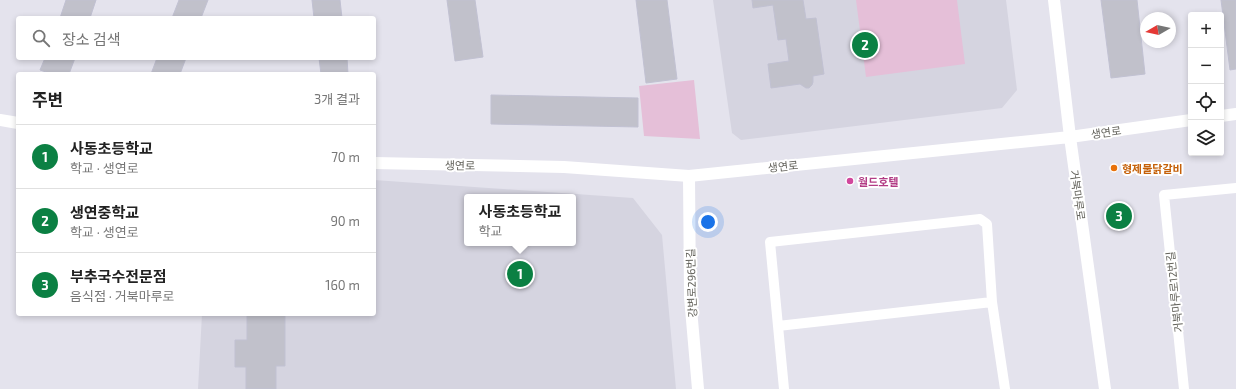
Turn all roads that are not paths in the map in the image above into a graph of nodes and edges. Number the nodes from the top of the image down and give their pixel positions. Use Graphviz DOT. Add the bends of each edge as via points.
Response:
graph roads {
  1 [pos="1054,0"];
  2 [pos="1236,114"];
  3 [pos="1224,116"];
  4 [pos="0,120"];
  5 [pos="1188,120"];
  6 [pos="16,123"];
  7 [pos="1070,137"];
  8 [pos="376,163"];
  9 [pos="689,176"];
  10 [pos="1236,188"];
  11 [pos="992,302"];
  12 [pos="778,326"];
  13 [pos="698,389"];
  14 [pos="784,389"];
  15 [pos="1005,389"];
  16 [pos="1105,389"];
  17 [pos="1184,389"];
  1 -- 7 [label="street, 거북마루로"];
  2 -- 3 [label="street"];
  4 -- 6 [label="street"];
  5 -- 7 [label="street, 생연로"];
  7 -- 9 [label="street, 생연로"];
  7 -- 16 [label="street, 거북마루로"];
  8 -- 9 [label="street, 생연로" via="564,167"];
  9 -- 13 [label="street, 강변로296번길" via="690,297"];
  10 -- 17 [label="lane, 거북마루로12번길" via="1164,195"];
  11 -- 12 [label="lane"];
  11 -- 12 [label="lane" via="987,224 980,219 778,241 770,242"];
  11 -- 15 [label="lane"];
  12 -- 14 [label="lane"];
}
